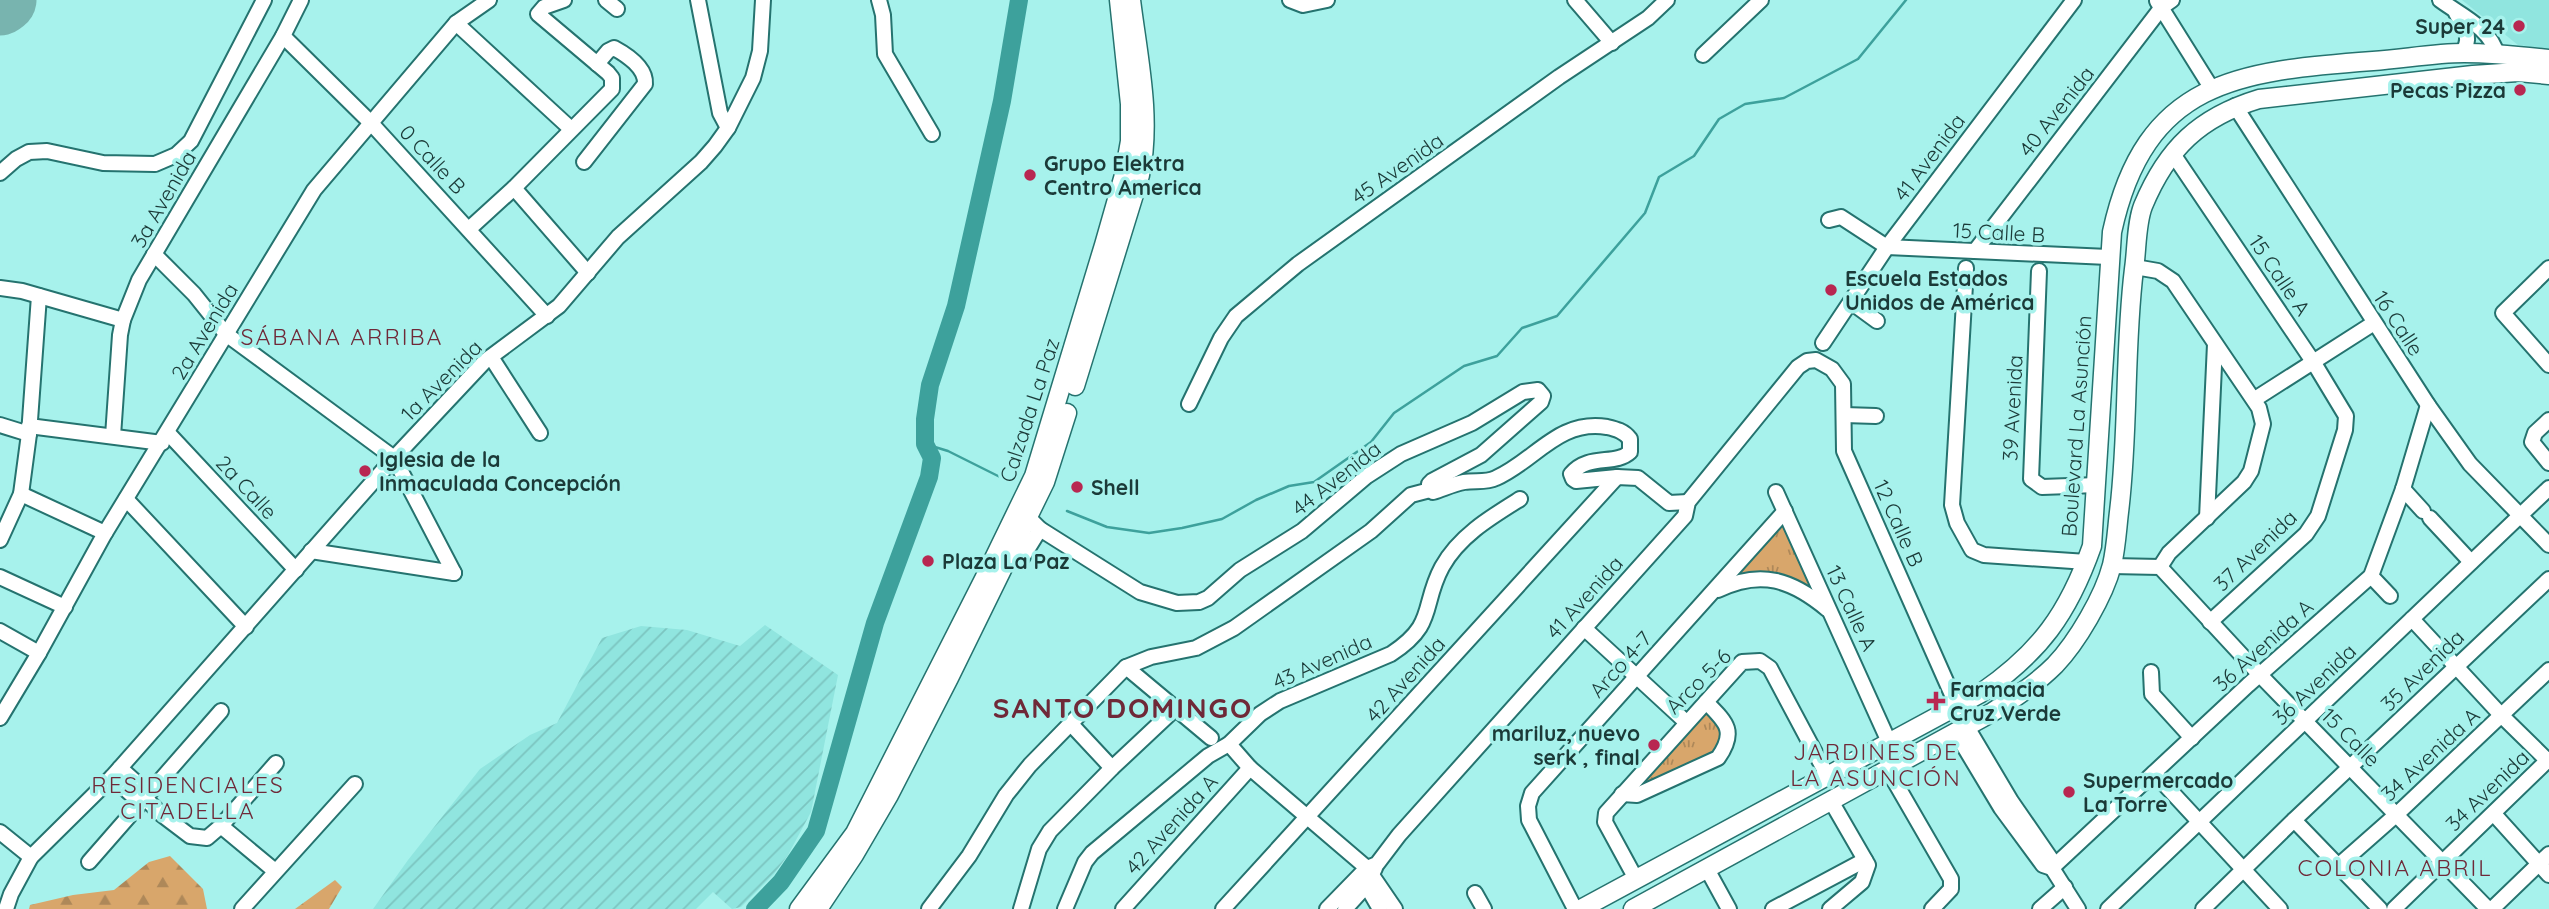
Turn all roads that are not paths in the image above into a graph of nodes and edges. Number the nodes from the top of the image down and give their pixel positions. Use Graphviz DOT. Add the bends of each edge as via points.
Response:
graph roads {
  1 [pos="264,0"];
  2 [pos="301,0"];
  3 [pos="489,0"];
  4 [pos="564,0"];
  5 [pos="698,0"];
  6 [pos="763,0"];
  7 [pos="880,0"];
  8 [pos="1119,0"];
  9 [pos="1131,0"];
  10 [pos="1327,0"];
  11 [pos="1575,0"];
  12 [pos="1667,0"];
  13 [pos="1761,0"];
  14 [pos="2074,0"];
  15 [pos="2440,0"];
  16 [pos="1297,3"];
  17 [pos="2163,3"];
  18 [pos="2455,11"];
  19 [pos="456,23"];
  20 [pos="283,36"];
  21 [pos="1612,43"];
  22 [pos="2462,53"];
  23 [pos="1703,55"];
  24 [pos="2497,55"];
  25 [pos="2549,59"];
  26 [pos="597,64"];
  27 [pos="2290,69"];
  28 [pos="2473,75"];
  29 [pos="2549,75"];
  30 [pos="2212,89"];
  31 [pos="2293,95"];
  32 [pos="2185,105"];
  33 [pos="2235,106"];
  34 [pos="371,123"];
  35 [pos="2199,127"];
  36 [pos="728,128"];
  37 [pos="571,129"];
  38 [pos="932,134"];
  39 [pos="2173,154"];
  40 [pos="584,162"];
  41 [pos="0,173"];
  42 [pos="514,188"];
  43 [pos="1829,220"];
  44 [pos="469,229"];
  45 [pos="1887,247"];
  46 [pos="1975,251"];
  47 [pos="154,254"];
  48 [pos="2108,257"];
  49 [pos="2135,267"];
  50 [pos="1966,268"];
  51 [pos="2549,268"];
  52 [pos="2039,271"];
  53 [pos="588,273"];
  54 [pos="1,289"];
  55 [pos="2108,293"];
  56 [pos="2131,295"];
  57 [pos="39,296"];
  58 [pos="1851,302"];
  59 [pos="547,316"];
  60 [pos="123,320"];
  61 [pos="1877,321"];
  62 [pos="2374,323"];
  63 [pos="226,334"];
  64 [pos="1823,344"];
  65 [pos="2214,344"];
  66 [pos="491,357"];
  67 [pos="1816,360"];
  68 [pos="2314,363"];
  69 [pos="2549,365"];
  70 [pos="1189,404"];
  71 [pos="2257,404"];
  72 [pos="2428,405"];
  73 [pos="1844,415"];
  74 [pos="1876,416"];
  75 [pos="2549,420"];
  76 [pos="2346,423"];
  77 [pos="0,425"];
  78 [pos="29,430"];
  79 [pos="540,433"];
  80 [pos="2098,434"];
  81 [pos="113,436"];
  82 [pos="2125,436"];
  83 [pos="165,438"];
  84 [pos="394,458"];
  85 [pos="2549,463"];
  86 [pos="1617,477"];
  87 [pos="2096,485"];
  88 [pos="2549,488"];
  89 [pos="2403,489"];
  90 [pos="1430,490"];
  91 [pos="1776,492"];
  92 [pos="21,494"];
  93 [pos="126,499"];
  94 [pos="1520,499"];
  95 [pos="1688,502"];
  96 [pos="1785,511"];
  97 [pos="2520,515"];
  98 [pos="2207,518"];
  99 [pos="1035,524"];
  100 [pos="2,531"];
  101 [pos="106,533"];
  102 [pos="2093,537"];
  103 [pos="2116,538"];
  104 [pos="2549,545"];
  105 [pos="312,551"];
  106 [pos="1022,558"];
  107 [pos="2087,562"];
  108 [pos="2471,562"];
  109 [pos="2112,566"];
  110 [pos="2160,567"];
  111 [pos="296,570"];
  112 [pos="2371,576"];
  113 [pos="0,577"];
  114 [pos="2549,579"];
  115 [pos="1711,594"];
  116 [pos="2390,596"];
  117 [pos="65,607"];
  118 [pos="1831,612"];
  119 [pos="2412,619"];
  120 [pos="2210,622"];
  121 [pos="246,627"];
  122 [pos="1584,628"];
  123 [pos="0,631"];
  124 [pos="40,653"];
  125 [pos="2455,666"];
  126 [pos="1126,667"];
  127 [pos="2549,670"];
  128 [pos="2151,672"];
  129 [pos="2260,675"];
  130 [pos="1636,677"];
  131 [pos="1706,702"];
  132 [pos="1957,706"];
  133 [pos="1176,708"];
  134 [pos="221,712"];
  135 [pos="2501,715"];
  136 [pos="0,718"];
  137 [pos="1686,722"];
  138 [pos="2306,722"];
  139 [pos="1070,723"];
  140 [pos="1927,723"];
  141 [pos="1961,730"];
  142 [pos="1211,738"];
  143 [pos="2192,738"];
  144 [pos="1889,742"];
  145 [pos="1229,744"];
  146 [pos="2548,760"];
  147 [pos="275,763"];
  148 [pos="1847,764"];
  149 [pos="2352,767"];
  150 [pos="1112,768"];
  151 [pos="1250,768"];
  152 [pos="1888,770"];
  153 [pos="116,773"];
  154 [pos="2154,774"];
  155 [pos="1827,775"];
  156 [pos="355,784"];
  157 [pos="1859,786"];
  158 [pos="1622,794"];
  159 [pos="146,799"];
  160 [pos="1831,801"];
  161 [pos="2397,814"];
  162 [pos="2494,814"];
  163 [pos="1307,818"];
  164 [pos="2294,820"];
  165 [pos="2199,823"];
  166 [pos="221,826"];
  167 [pos="1726,830"];
  168 [pos="0,832"];
  169 [pos="1738,851"];
  170 [pos="31,857"];
  171 [pos="1865,860"];
  172 [pos="89,862"];
  173 [pos="2442,862"];
  174 [pos="2546,864"];
  175 [pos="2338,866"];
  176 [pos="2052,868"];
  177 [pos="1707,869"];
  178 [pos="2243,869"];
  179 [pos="275,871"];
  180 [pos="1366,871"];
  181 [pos="1636,879"];
  182 [pos="2065,887"];
  183 [pos="1475,893"];
  184 [pos="1605,903"];
  185 [pos="1644,906"];
  186 [pos="1841,906"];
  187 [pos="6,909"];
  188 [pos="242,909"];
  189 [pos="799,909"];
  190 [pos="818,909"];
  191 [pos="929,909"];
  192 [pos="1021,909"];
  193 [pos="1065,909"];
  194 [pos="1123,909"];
  195 [pos="1223,909"];
  196 [pos="1327,909"];
  197 [pos="1345,909"];
  198 [pos="1380,909"];
  199 [pos="1395,909"];
  200 [pos="1484,909"];
  201 [pos="1575,909"];
  202 [pos="1581,909"];
  203 [pos="1728,909"];
  204 [pos="1773,909"];
  205 [pos="1932,909"];
  206 [pos="2040,909"];
  207 [pos="2078,909"];
  208 [pos="2108,909"];
  209 [pos="2203,909"];
  210 [pos="2280,909"];
  211 [pos="2380,909"];
  212 [pos="2394,909"];
  213 [pos="2490,909"];
  1 -- 41 [label="street" via="191,142 176,155 155,164 103,163 55,151 29,152"];
  2 -- 20 [label="street, 3a Avenida"];
  3 -- 19 [label="street, 2a Avenida"];
  4 -- 26 [label="street" via="538,14"];
  5 -- 36 [label="street" via="720,113"];
  6 -- 36 [label="street, 1a Avenida" via="760,51 753,78"];
  7 -- 38 [label="street" via="885,54"];
  8 -- 189 [label="main road, Calzada La Paz" via="1130,104 1124,175 1034,476 855,833"];
  9 -- 99 [label="main road, Calzada La Paz" via="1145,151"];
  10 -- 16 [label="street"];
  11 -- 21 [label="street"];
  12 -- 21 [label="street, 45 Avenida"];
  13 -- 23 [label="street"];
  14 -- 45 [label="street, 41 Avenida"];
  15 -- 18 [label="street"];
  17 -- 30 [label="street"];
  17 -- 46 [label="street, 40 Avenida"];
  18 -- 22 [label="street" via="2468,36"];
  18 -- 24 [label="street" via="2480,27"];
  19 -- 34 [label="street, 2a Avenida"];
  19 -- 37 [label="street"];
  20 -- 34 [label="street, 0 Calle B"];
  20 -- 47 [label="street, 3a Avenida"];
  21 -- 70 [label="street, 45 Avenida" via="1298,264 1236,316"];
  22 -- 24 [label="main road, Boulevard La Asunción"];
  22 -- 27 [label="main road, Boulevard La Asunción"];
  24 -- 25 [label="main road, Boulevard La Asunción"];
  24 -- 28 [label="main road" via="2493,64"];
  26 -- 37 [label="street" via="612,78 612,89"];
  26 -- 40 [label="street" via="614,48 642,69 646,79"];
  27 -- 30 [label="main road, Boulevard La Asunción" via="2243,77"];
  27 -- 31 [label="main road"];
  28 -- 29 [label="main road"];
  28 -- 31 [label="main road"];
  30 -- 32 [label="main road, Boulevard La Asunción"];
  31 -- 33 [label="main road"];
  32 -- 35 [label="main road"];
  32 -- 48 [label="main road, Boulevard La Asunción" via="2144,147 2129,174 2118,202"];
  33 -- 35 [label="main road"];
  33 -- 62 [label="street, 16 Calle"];
  34 -- 44 [label="street, 0 Calle B"];
  34 -- 63 [label="street, 2a Avenida" via="314,190"];
  35 -- 39 [label="main road"];
  36 -- 53 [label="street, 1a Avenida" via="701,162 618,237"];
  37 -- 42 [label="street"];
  39 -- 49 [label="main road" via="2142,209"];
  39 -- 68 [label="street, 15 Calle A"];
  42 -- 44 [label="street"];
  42 -- 53 [label="street"];
  43 -- 45 [label="street" via="1842,217"];
  44 -- 59 [label="street, 0 Calle B"];
  45 -- 46 [label="street, 15 Calle B"];
  45 -- 58 [label="street, 41 Avenida"];
  46 -- 48 [label="street, 15 Calle B"];
  47 -- 60 [label="street, 3a Avenida"];
  47 -- 63 [label="street"];
  48 -- 55 [label="main road, Boulevard La Asunción"];
  49 -- 56 [label="main road"];
  49 -- 65 [label="street" via="2169,277"];
  50 -- 107 [label="street" via="1952,505 1957,523 1972,550 1984,555"];
  51 -- 69 [label="street" via="2503,313"];
  52 -- 87 [label="street, 39 Avenida" via="2031,479 2042,487"];
  53 -- 59 [label="street, 1a Avenida"];
  54 -- 57 [label="street"];
  55 -- 56 [label="main road"];
  55 -- 80 [label="main road, Boulevard La Asunción"];
  56 -- 82 [label="main road"];
  57 -- 60 [label="street"];
  57 -- 78 [label="street"];
  58 -- 61 [label="street"];
  58 -- 64 [label="street, 41 Avenida"];
  59 -- 66 [label="street, 1a Avenida"];
  60 -- 81 [label="street, 3a Avenida"];
  62 -- 68 [label="street"];
  62 -- 72 [label="street, 16 Calle"];
  63 -- 83 [label="street, 2a Avenida"];
  63 -- 84 [label="street"];
  65 -- 71 [label="street"];
  65 -- 98 [label="street"];
  66 -- 79 [label="street"];
  66 -- 84 [label="street, 1a Avenida"];
  67 -- 73 [label="street, 12 Calle B" via="1839,376"];
  67 -- 95 [label="street, 41 Avenida" via="1798,367"];
  68 -- 71 [label="street"];
  68 -- 76 [label="street, 15 Calle A"];
  71 -- 98 [label="street" via="2263,424 2251,471"];
  72 -- 89 [label="street, 36 Avenida A"];
  72 -- 97 [label="street, 16 Calle" via="2470,464"];
  73 -- 74 [label="street"];
  73 -- 132 [label="street, 12 Calle B" via="1844,451"];
  75 -- 85 [label="street" via="2532,438 2533,446"];
  76 -- 120 [label="street, 37 Avenida" via="2318,516 2306,534"];
  77 -- 78 [label="street"];
  78 -- 81 [label="street"];
  78 -- 92 [label="street"];
  80 -- 82 [label="main road"];
  80 -- 87 [label="main road, Boulevard La Asunción"];
  81 -- 83 [label="street"];
  82 -- 103 [label="main road"];
  83 -- 93 [label="street, 2a Avenida"];
  83 -- 111 [label="street, 2a Calle"];
  84 -- 105 [label="street, 1a Avenida"];
  84 -- 105 [label="street" via="454,573"];
  86 -- 90 [label="street, 44 Avenida" via="1576,481 1571,477 1581,465 1625,457 1630,452 1626,434 1591,425 1548,442 1499,477"];
  86 -- 95 [label="street" via="1638,478 1669,503"];
  86 -- 163 [label="street, 42 Avenida"];
  87 -- 102 [label="main road, Boulevard La Asunción"];
  88 -- 97 [label="street, 36 Avenida"];
  89 -- 108 [label="street"];
  89 -- 112 [label="street, 36 Avenida A"];
  90 -- 99 [label="street, 44 Avenida" via="1432,481 1481,455 1541,402 1538,390 1523,392 1472,423 1401,454 1367,476 1302,531 1199,602 1177,603 1140,592"];
  90 -- 126 [label="street, 44 Avenida" via="1411,495 1371,531 1234,628 1196,648"];
  91 -- 96 [label="street, 13 Calle A"];
  92 -- 100 [label="street"];
  92 -- 101 [label="street"];
  93 -- 101 [label="street, 2a Avenida"];
  93 -- 121 [label="street"];
  94 -- 145 [label="street, 43 Avenida" via="1486,521 1452,552 1426,618 1401,647 1280,701"];
  95 -- 122 [label="street, 41 Avenida" via="1685,516"];
  96 -- 115 [label="street, Arco 4-7"];
  96 -- 118 [label="street, 13 Calle A"];
  97 -- 104 [label="street, 16 Calle"];
  97 -- 108 [label="street, 36 Avenida"];
  98 -- 110 [label="street"];
  99 -- 106 [label="street"];
  99 -- 190 [label="main road, Calzada La Paz" via="889,795"];
  101 -- 117 [label="street, 2a Avenida"];
  102 -- 103 [label="main road"];
  102 -- 107 [label="main road, Boulevard La Asunción"];
  103 -- 109 [label="main road"];
  105 -- 111 [label="street, 1a Avenida"];
  107 -- 132 [label="main road, Boulevard La Asunción" via="2058,621 2038,647 2004,677"];
  108 -- 119 [label="street, 36 Avenida"];
  109 -- 110 [label="street"];
  109 -- 141 [label="main road" via="2094,608 2055,665 2017,697"];
  110 -- 120 [label="street, 15 Calle"];
  111 -- 121 [label="street, 1a Avenida"];
  112 -- 116 [label="street"];
  112 -- 129 [label="street, 36 Avenida A"];
  113 -- 117 [label="street"];
  114 -- 125 [label="street, 35 Avenida"];
  115 -- 118 [label="street, Arco 4-7" via="1749,579 1777,579 1809,594"];
  115 -- 130 [label="street, Arco 4-7"];
  117 -- 124 [label="street, 2a Avenida"];
  118 -- 144 [label="street, 13 Calle A"];
  119 -- 125 [label="street"];
  119 -- 138 [label="street, 36 Avenida"];
  120 -- 129 [label="street, 15 Calle"];
  121 -- 153 [label="street, 1a Avenida"];
  122 -- 130 [label="street"];
  122 -- 180 [label="street, 41 Avenida"];
  123 -- 124 [label="street"];
  124 -- 136 [label="street, 2a Avenida"];
  125 -- 135 [label="street"];
  125 -- 149 [label="street, 35 Avenida"];
  126 -- 133 [label="street"];
  126 -- 139 [label="street, 44 Avenida"];
  127 -- 135 [label="street, 34 Avenida A"];
  128 -- 143 [label="street" via="2152,694"];
  129 -- 138 [label="street, 15 Calle"];
  129 -- 143 [label="street, 36 Avenida A"];
  130 -- 137 [label="street"];
  130 -- 201 [label="street, Arco 4-7" via="1532,793 1528,806 1529,820"];
  131 -- 137 [label="street, Arco 5-6"];
  131 -- 155 [label="street, Arco 5-6" via="1742,662 1765,664"];
  131 -- 158 [label="street" via="1727,726 1729,735 1718,758 1637,795"];
  132 -- 140 [label="main road, Boulevard La Asunción"];
  133 -- 142 [label="street"];
  133 -- 150 [label="street"];
  134 -- 159 [label="street"];
  135 -- 146 [label="street"];
  135 -- 161 [label="street, 34 Avenida A"];
  137 -- 158 [label="street, Arco 5-6"];
  138 -- 149 [label="street, 15 Calle"];
  138 -- 165 [label="street, 36 Avenida"];
  139 -- 150 [label="street"];
  139 -- 191 [label="street, 44 Avenida" via="1006,795"];
  140 -- 141 [label="main road" via="1956,718"];
  140 -- 144 [label="main road, Boulevard La Asunción"];
  141 -- 152 [label="main road"];
  141 -- 176 [label="street" via="2051,859"];
  143 -- 154 [label="street, 36 Avenida A"];
  144 -- 148 [label="main road, Boulevard La Asunción"];
  145 -- 151 [label="street"];
  145 -- 193 [label="street, 43 Avenida" via="1198,764 1092,853"];
  146 -- 162 [label="street, 34 Avenida"];
  147 -- 166 [label="street"];
  148 -- 155 [label="main road, Boulevard La Asunción"];
  148 -- 157 [label="main road"];
  149 -- 161 [label="street, 15 Calle"];
  149 -- 164 [label="street, 35 Avenida"];
  150 -- 192 [label="street" via="1042,841"];
  151 -- 163 [label="street"];
  151 -- 194 [label="street, 42 Avenida A"];
  152 -- 157 [label="main road"];
  152 -- 205 [label="street" via="1951,879 1951,889"];
  153 -- 159 [label="street" via="131,794"];
  153 -- 170 [label="street, 1a Avenida"];
  154 -- 165 [label="street"];
  154 -- 176 [label="street, 36 Avenida A"];
  155 -- 167 [label="main road, Boulevard La Asunción"];
  156 -- 179 [label="street"];
  157 -- 160 [label="main road"];
  158 -- 181 [label="street, Arco 5-6" via="1609,808 1605,822"];
  159 -- 166 [label="street" via="190,836 206,838"];
  159 -- 172 [label="street"];
  160 -- 169 [label="main road"];
  160 -- 171 [label="street"];
  161 -- 173 [label="street, 15 Calle"];
  161 -- 175 [label="street, 34 Avenida A"];
  162 -- 173 [label="street, 34 Avenida"];
  162 -- 174 [label="street"];
  163 -- 180 [label="street"];
  163 -- 195 [label="street, 42 Avenida"];
  164 -- 175 [label="street"];
  164 -- 178 [label="street, 35 Avenida"];
  165 -- 178 [label="street"];
  165 -- 208 [label="street, 36 Avenida"];
  166 -- 179 [label="street"];
  167 -- 169 [label="main road"];
  167 -- 181 [label="main road, Boulevard La Asunción"];
  168 -- 170 [label="street"];
  169 -- 177 [label="main road"];
  170 -- 187 [label="street, 1a Avenida"];
  171 -- 186 [label="street" via="1868,865 1862,882"];
  171 -- 204 [label="street"];
  173 -- 212 [label="street, 34 Avenida"];
  173 -- 213 [label="street, 15 Calle"];
  174 -- 213 [label="street"];
  175 -- 211 [label="street"];
  176 -- 182 [label="street"];
  177 -- 185 [label="main road"];
  177 -- 203 [label="street"];
  178 -- 209 [label="street, 35 Avenida"];
  178 -- 210 [label="street"];
  179 -- 188 [label="street"];
  180 -- 196 [label="street, 41 Avenida"];
  180 -- 197 [label="street, 41 Avenida"];
  180 -- 198 [label="street"];
  180 -- 199 [label="street"];
  181 -- 184 [label="main road, Boulevard La Asunción"];
  182 -- 206 [label="street"];
  182 -- 207 [label="street"];
  183 -- 200 [label="street"];
  184 -- 202 [label="main road, Boulevard La Asunción"];
}
